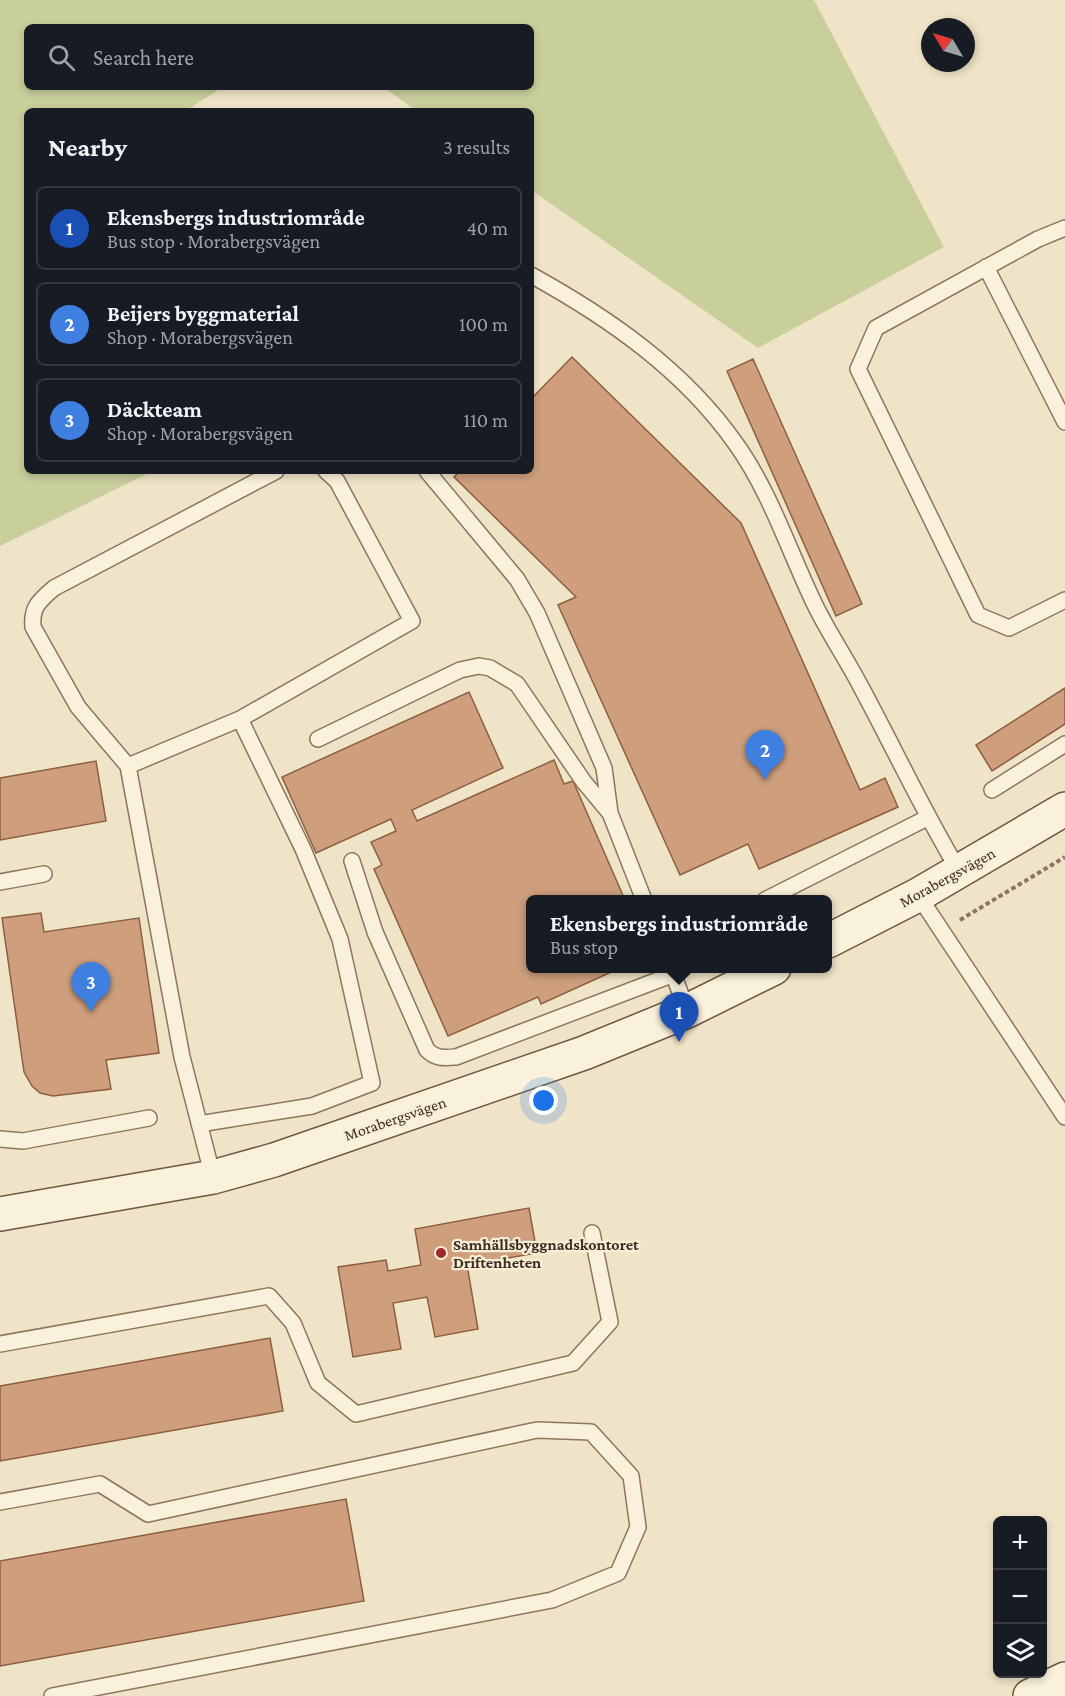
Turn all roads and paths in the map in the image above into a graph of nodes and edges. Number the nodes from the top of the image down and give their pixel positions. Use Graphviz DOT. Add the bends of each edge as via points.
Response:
graph roads {
  1 [pos="1065,228"];
  2 [pos="986,267"];
  3 [pos="534,277"];
  4 [pos="1065,422"];
  5 [pos="270,474"];
  6 [pos="329,474"];
  7 [pos="430,474"];
  8 [pos="1065,600"];
  9 [pos="240,719"];
  10 [pos="318,739"];
  11 [pos="1065,744"];
  12 [pos="128,766"];
  13 [pos="992,790"];
  14 [pos="1065,809"];
  15 [pos="610,813"];
  16 [pos="927,818"];
  17 [pos="1065,857"];
  18 [pos="352,861"];
  19 [pos="959,871"];
  20 [pos="44,874"];
  21 [pos="0,882"];
  22 [pos="642,895"];
  23 [pos="775,895"];
  24 [pos="918,895"];
  25 [pos="941,931"];
  26 [pos="832,939"];
  27 [pos="668,973"];
  28 [pos="674,973"];
  29 [pos="766,973"];
  30 [pos="687,1011"];
  31 [pos="1065,1117"];
  32 [pos="149,1118"];
  33 [pos="199,1124"];
  34 [pos="0,1139"];
  35 [pos="213,1177"];
  36 [pos="0,1214"];
  37 [pos="592,1233"];
  38 [pos="0,1344"];
  39 [pos="0,1502"];
  40 [pos="1065,1679"];
  41 [pos="52,1696"];
  42 [pos="1030,1696"];
  1 -- 2 [label="lane"];
  2 -- 4 [label="lane"];
  2 -- 8 [label="lane" via="876,328 858,369 978,615 1009,628"];
  3 -- 16 [label="lane" via="574,299 656,356 703,403 737,445 760,485 817,609"];
  5 -- 12 [label="lane" via="54,588 35,605 33,627 78,707"];
  6 -- 9 [label="lane" via="337,481 412,621"];
  7 -- 15 [label="lane" via="518,579 537,613 604,768"];
  9 -- 12 [label="lane"];
  9 -- 33 [label="lane" via="303,849 340,939 372,1083 312,1106"];
  10 -- 15 [label="lane" via="460,670 490,668 517,684"];
  11 -- 13 [label="lane"];
  12 -- 33 [label="lane" via="182,1057"];
  14 -- 19 [label="street, Morabergsvägen"];
  15 -- 22 [label="lane"];
  16 -- 19 [label="lane"];
  16 -- 23 [label="lane"];
  17 -- 25 [label="path"];
  18 -- 27 [label="lane" via="375,932 432,1056 456,1057"];
  19 -- 24 [label="street, Morabergsvägen"];
  20 -- 21 [label="lane"];
  24 -- 25 [label="lane"];
  24 -- 26 [label="street, Morabergsvägen"];
  25 -- 31 [label="lane"];
  28 -- 30 [label="lane"];
  29 -- 30 [label="street, Morabergsvägen"];
  30 -- 35 [label="street, Morabergsvägen" via="584,1053 274,1160"];
  32 -- 34 [label="lane" via="23,1141"];
  33 -- 35 [label="lane"];
  35 -- 36 [label="street, Morabergsvägen"];
  37 -- 38 [label="lane" via="610,1322 573,1363 356,1414 318,1383 293,1323 269,1296"];
  39 -- 41 [label="lane" via="100,1484 148,1514 537,1430 591,1432 631,1476 638,1527 618,1574 552,1600"];
  40 -- 42 [label="street"];
}
